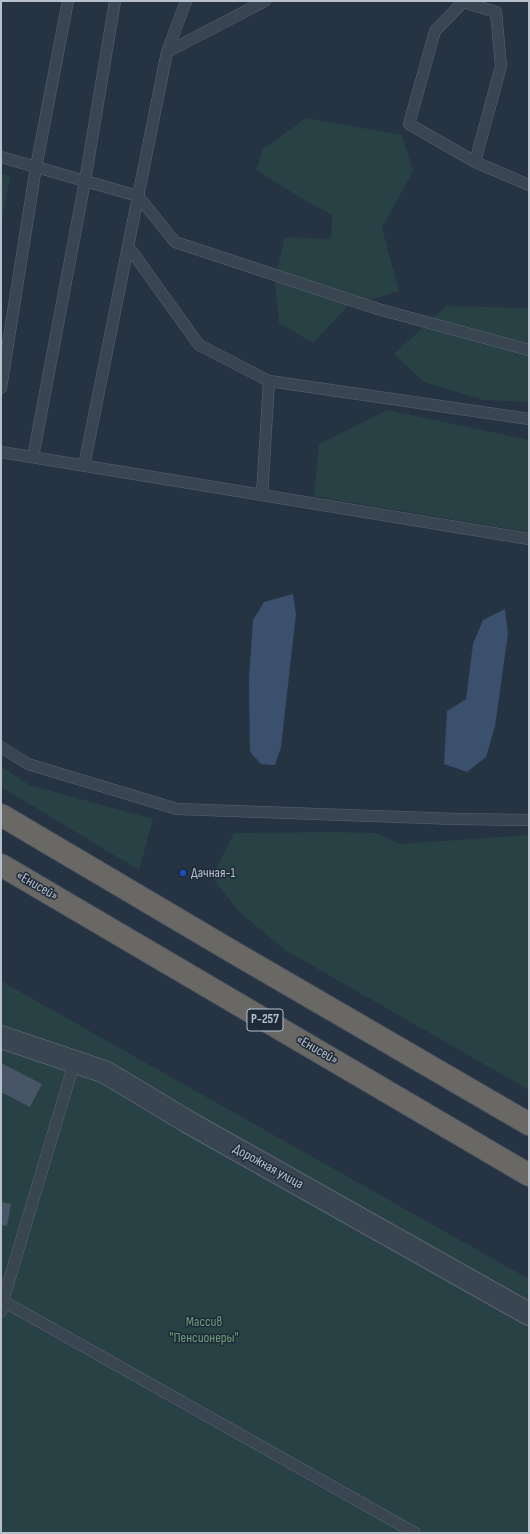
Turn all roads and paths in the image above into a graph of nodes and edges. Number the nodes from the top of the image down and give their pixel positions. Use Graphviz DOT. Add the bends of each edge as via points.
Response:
graph roads {
  1 [pos="68,1"];
  2 [pos="115,1"];
  3 [pos="186,1"];
  4 [pos="265,1"];
  5 [pos="167,52"];
  6 [pos="1,158"];
  7 [pos="474,162"];
  8 [pos="36,167"];
  9 [pos="85,181"];
  10 [pos="529,185"];
  11 [pos="138,196"];
  12 [pos="128,246"];
  13 [pos="529,350"];
  14 [pos="269,381"];
  15 [pos="1,388"];
  16 [pos="529,419"];
  17 [pos="1,452"];
  18 [pos="33,457"];
  19 [pos="84,466"];
  20 [pos="262,495"];
  21 [pos="529,539"];
  22 [pos="1,748"];
  23 [pos="1,815"];
  24 [pos="529,820"];
  25 [pos="1,865"];
  26 [pos="1,1037"];
  27 [pos="75,1060"];
  28 [pos="529,1124"];
  29 [pos="529,1175"];
  30 [pos="2,1307"];
  31 [pos="529,1314"];
  32 [pos="415,1533"];
  1 -- 8 [label="lane"];
  2 -- 9 [label="lane"];
  3 -- 5 [label="lane"];
  4 -- 5 [label="lane"];
  5 -- 11 [label="lane"];
  6 -- 8 [label="lane"];
  7 -- 7 [label="lane" via="501,66 496,12 464,2 435,31 409,124"];
  7 -- 10 [label="lane"];
  8 -- 9 [label="lane"];
  8 -- 15 [label="lane"];
  9 -- 11 [label="lane"];
  9 -- 18 [label="lane"];
  11 -- 12 [label="lane"];
  11 -- 13 [label="lane" via="175,242 378,309"];
  12 -- 14 [label="lane" via="198,345"];
  12 -- 19 [label="lane"];
  14 -- 16 [label="lane"];
  14 -- 20 [label="lane"];
  17 -- 18 [label="lane"];
  18 -- 19 [label="lane"];
  19 -- 20 [label="lane"];
  20 -- 21 [label="lane"];
  22 -- 24 [label="lane" via="28,764 177,809"];
  23 -- 28 [label="highway"];
  25 -- 29 [label="highway, «Енисей» / Р-257"];
  26 -- 27 [label="street, Дорожная улица"];
  27 -- 30 [label="lane"];
  27 -- 31 [label="street, Дорожная улица" via="105,1072 188,1122"];
  30 -- 32 [label="lane"];
}
